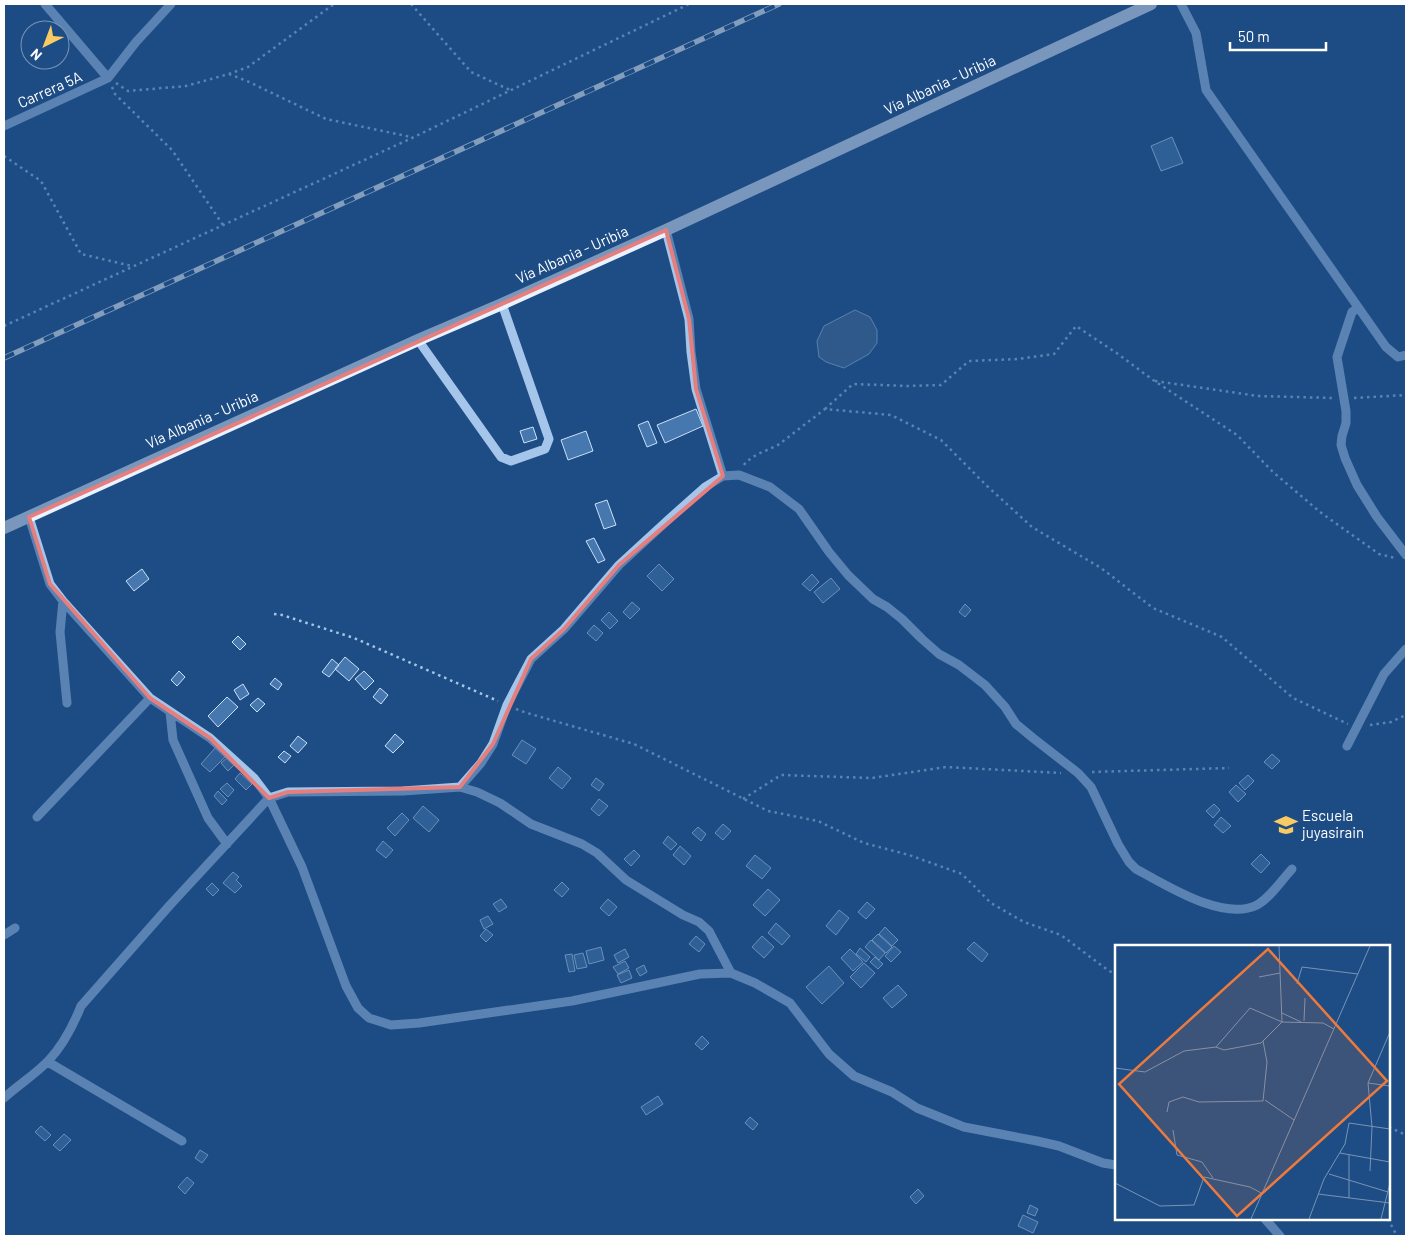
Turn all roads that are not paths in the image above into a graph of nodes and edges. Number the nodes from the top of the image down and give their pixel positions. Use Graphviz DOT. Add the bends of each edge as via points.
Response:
graph roads {
  1 [pos="45,4"];
  2 [pos="171,4"];
  3 [pos="1151,4"];
  4 [pos="1181,4"];
  5 [pos="108,78"];
  6 [pos="4,126"];
  7 [pos="666,230"];
  8 [pos="502,304"];
  9 [pos="1358,308"];
  10 [pos="418,340"];
  11 [pos="1406,355"];
  12 [pos="723,476"];
  13 [pos="29,517"];
  14 [pos="4,528"];
  15 [pos="1406,555"];
  16 [pos="63,601"];
  17 [pos="1406,649"];
  18 [pos="150,698"];
  19 [pos="67,703"];
  20 [pos="170,712"];
  21 [pos="1347,746"];
  22 [pos="460,788"];
  23 [pos="269,798"];
  24 [pos="37,817"];
  25 [pos="227,844"];
  26 [pos="1292,869"];
  27 [pos="15,928"];
  28 [pos="4,935"];
  29 [pos="731,973"];
  30 [pos="48,1062"];
  31 [pos="4,1098"];
  32 [pos="182,1141"];
  33 [pos="1115,1164"];
  34 [pos="1266,1220"];
  35 [pos="1280,1236"];
  1 -- 5 [label="street"];
  2 -- 5 [label="street"];
  3 -- 7 [label="main road, Vía Albania - Uribia"];
  4 -- 9 [label="street" via="1196,33 1206,90"];
  5 -- 6 [label="street, Carrera 5A"];
  7 -- 8 [label="main road, Vía Albania - Uribia"];
  7 -- 12 [label="street" via="689,319 696,388"];
  8 -- 10 [label="main road, Vía Albania - Uribia"];
  8 -- 10 [label="street" via="549,439 545,449 511,461 501,457"];
  9 -- 11 [label="street" via="1386,347 1398,357"];
  9 -- 15 [label="street" via="1352,312 1337,357 1345,398 1346,423 1341,445 1357,485"];
  10 -- 13 [label="main road, Vía Albania - Uribia"];
  12 -- 22 [label="street" via="705,487 619,565 564,629 531,659 481,764"];
  12 -- 26 [label="street" via="739,475 770,487 799,509 829,552 873,599 902,619 940,654 985,685 1016,724 1078,773 1091,787 1118,844 1136,869 1197,899 1220,907 1245,910 1263,901"];
  13 -- 14 [label="main road, Vía Albania - Uribia"];
  13 -- 16 [label="street" via="50,584"];
  16 -- 18 [label="street"];
  16 -- 19 [label="street" via="60,632"];
  17 -- 21 [label="street" via="1384,674"];
  18 -- 20 [label="street"];
  18 -- 24 [label="street"];
  20 -- 23 [label="street" via="216,743 254,778"];
  20 -- 25 [label="street" via="173,740 208,818"];
  22 -- 23 [label="street" via="288,792"];
  22 -- 29 [label="street" via="478,792 531,824 582,844 597,853 626,880 699,922 709,931"];
  23 -- 25 [label="street"];
  23 -- 29 [label="street" via="302,867 346,986 358,1008 369,1018 391,1025 418,1023 572,1001 700,974"];
  25 -- 30 [label="street" via="81,1006 62,1046"];
  27 -- 28 [label="street"];
  29 -- 33 [label="street" via="790,1003 829,1054 854,1076 892,1092 917,1108 964,1126 1037,1140 1103,1163"];
  30 -- 31 [label="street"];
  30 -- 32 [label="street"];
  34 -- 35 [label="street"];
}
